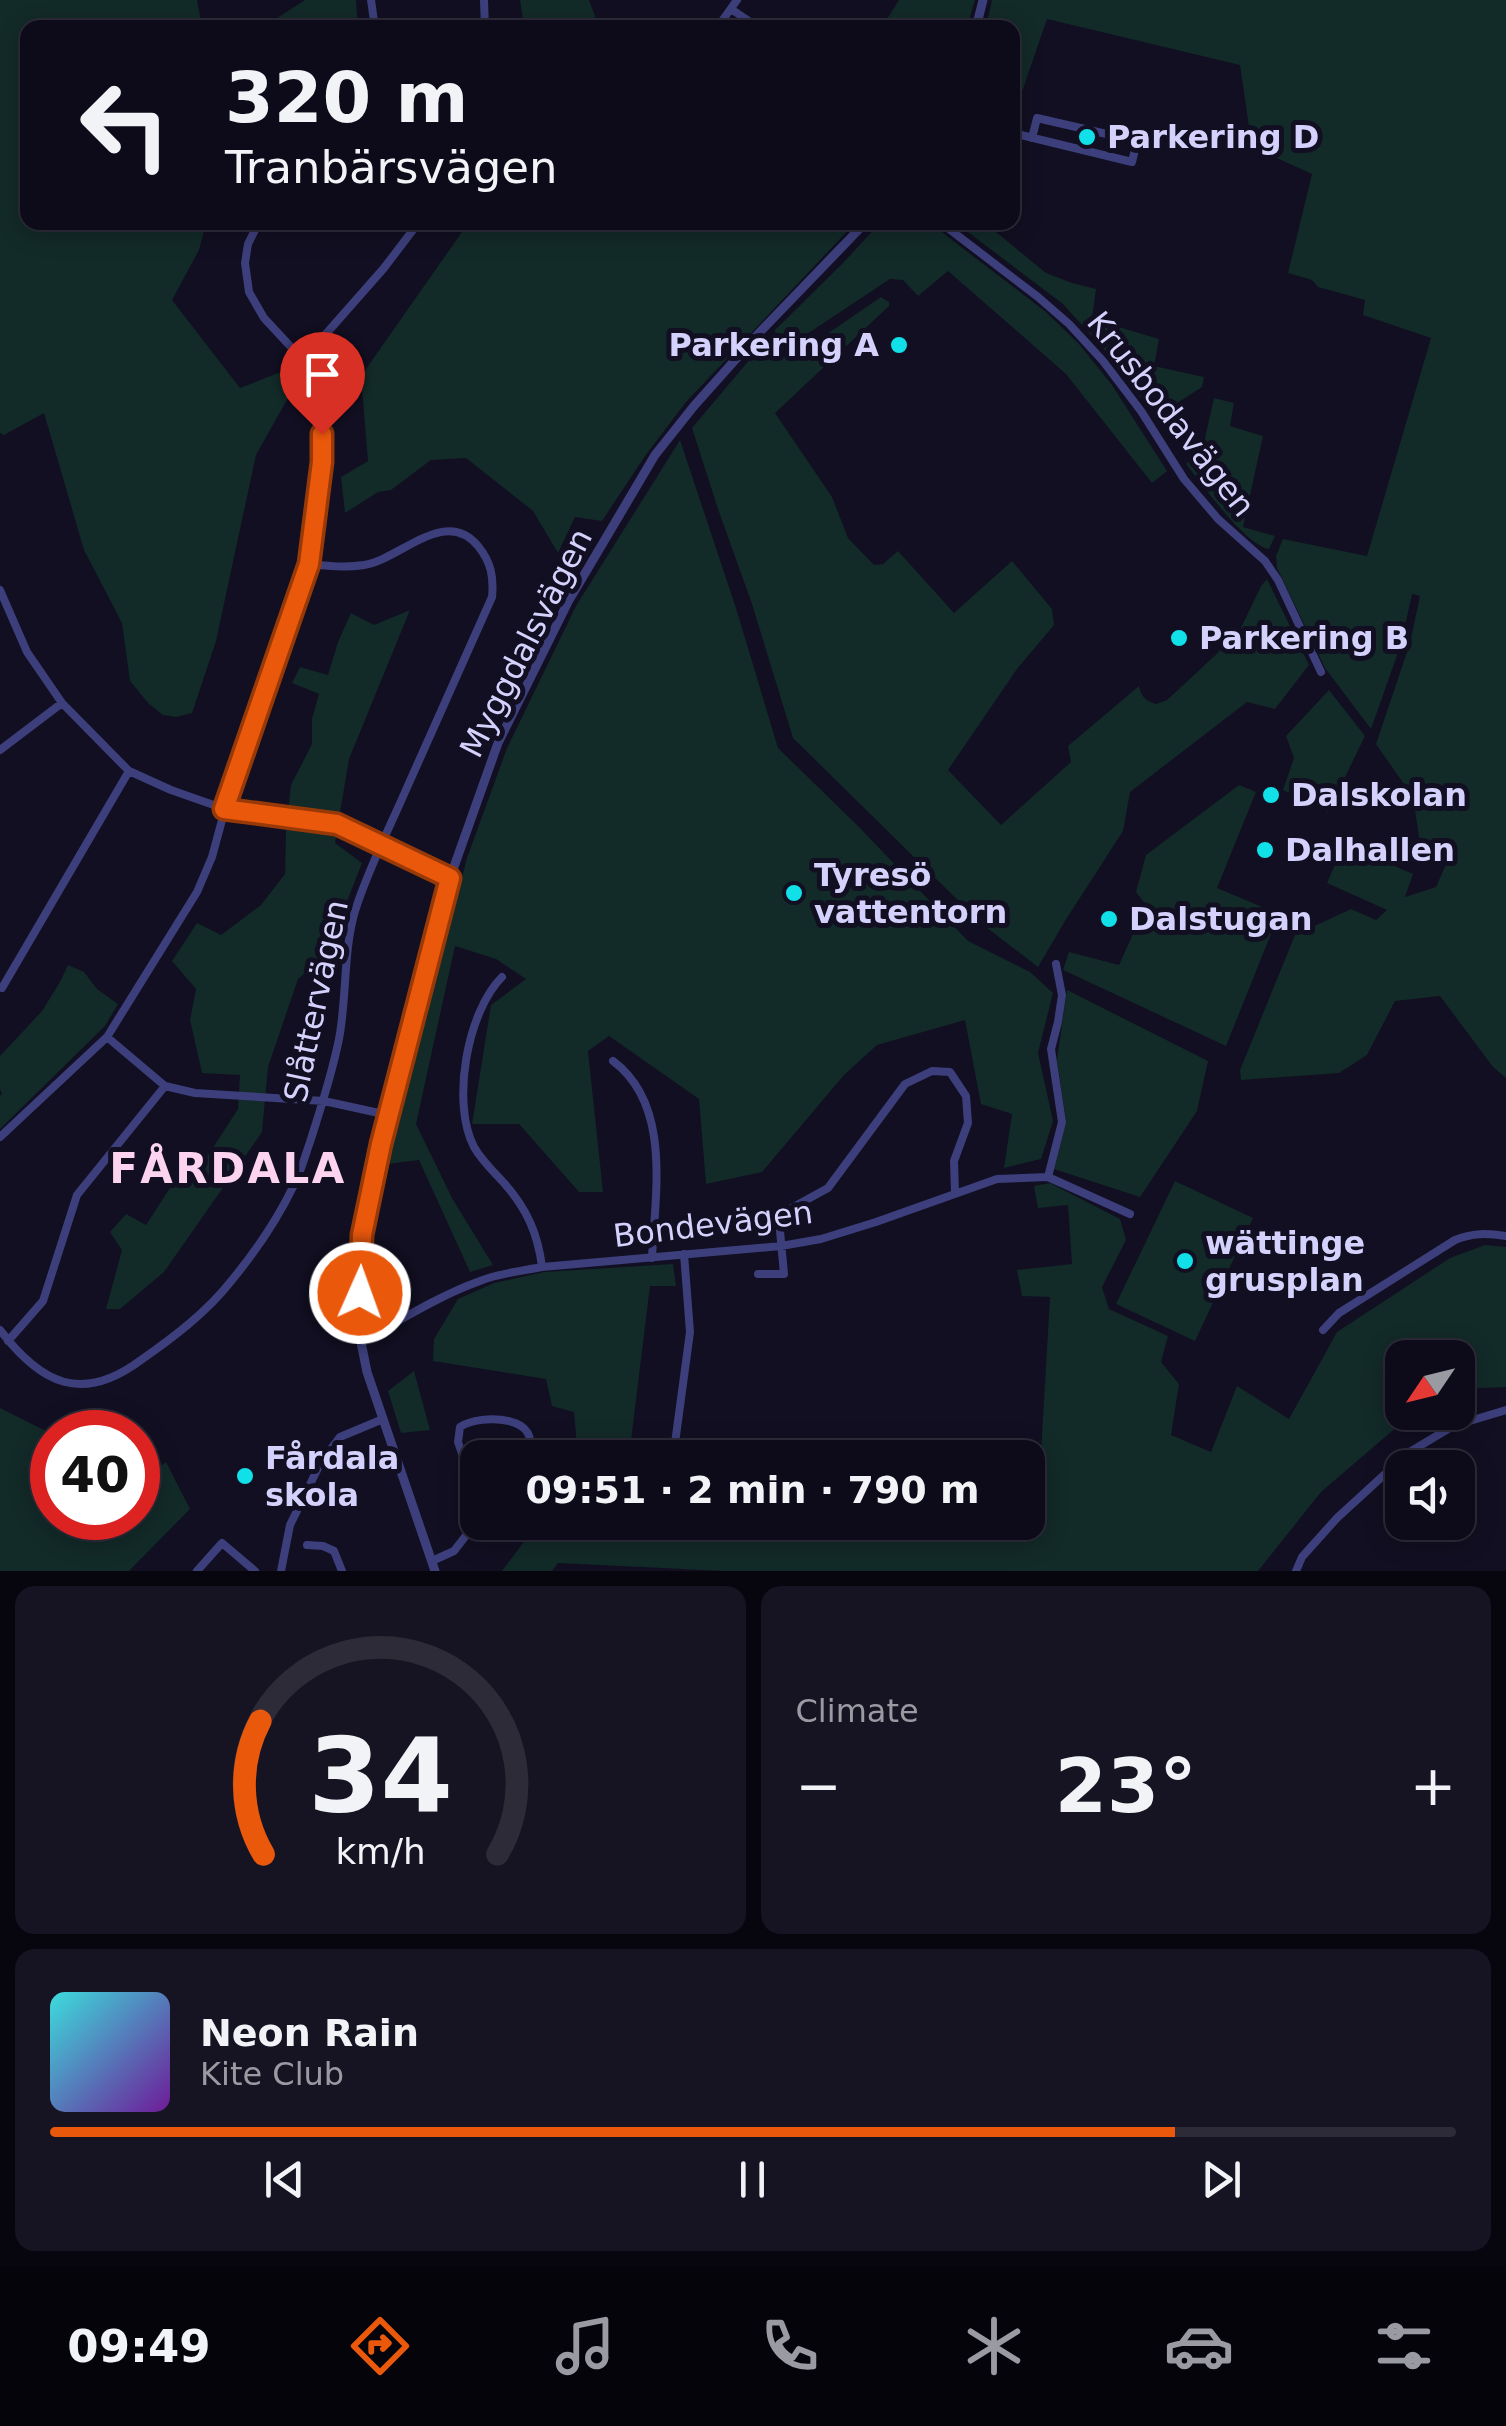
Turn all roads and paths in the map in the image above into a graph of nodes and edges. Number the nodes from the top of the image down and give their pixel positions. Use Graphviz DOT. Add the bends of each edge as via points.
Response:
graph roads {
  1 [pos="1020,135"];
  2 [pos="1032,138"];
  3 [pos="255,230"];
  4 [pos="413,230"];
  5 [pos="858,230"];
  6 [pos="950,230"];
  7 [pos="303,360"];
  8 [pos="309,564"];
  9 [pos="0,590"];
  10 [pos="1321,672"];
  11 [pos="62,703"];
  12 [pos="0,750"];
  13 [pos="129,771"];
  14 [pos="224,809"];
  15 [pos="382,844"];
  16 [pos="450,878"];
  17 [pos="1056,964"];
  18 [pos="502,977"];
  19 [pos="1,988"];
  20 [pos="107,1037"];
  21 [pos="613,1061"];
  22 [pos="165,1086"];
  23 [pos="324,1101"];
  24 [pos="388,1115"];
  25 [pos="0,1137"];
  26 [pos="1048,1177"];
  27 [pos="955,1193"];
  28 [pos="1130,1214"];
  29 [pos="1506,1236"];
  30 [pos="781,1246"];
  31 [pos="684,1254"];
  32 [pos="652,1258"];
  33 [pos="542,1267"];
  34 [pos="758,1274"];
  35 [pos="0,1330"];
  36 [pos="1322,1330"];
  37 [pos="8,1341"];
  38 [pos="361,1342"];
  39 [pos="1506,1410"];
  40 [pos="382,1419"];
  41 [pos="531,1440"];
  42 [pos="675,1440"];
  43 [pos="460,1448"];
  44 [pos="462,1540"];
  45 [pos="307,1545"];
  46 [pos="434,1566"];
  47 [pos="196,1571"];
  48 [pos="255,1571"];
  49 [pos="280,1571"];
  50 [pos="342,1571"];
  51 [pos="1296,1571"];
  1 -- 2 [label="street"];
  2 -- 2 [label="street" via="1132,162 1137,141 1037,118"];
  3 -- 7 [label="street" via="245,263 249,292"];
  4 -- 7 [label="street"];
  5 -- 16 [label="street, Myggdalsvägen" via="656,454 568,602 498,742"];
  6 -- 10 [label="street, Krusbodavägen" via="1038,297 1103,361 1184,479 1265,561"];
  7 -- 8 [label="street" via="320,406 322,462"];
  8 -- 14 [label="street"];
  8 -- 15 [label="street, Slåttervägen" via="367,565 432,533 457,530 487,556 494,577 492,597"];
  9 -- 11 [label="street" via="27,652"];
  11 -- 12 [label="street"];
  11 -- 13 [label="street"];
  13 -- 14 [label="street"];
  13 -- 19 [label="street"];
  14 -- 15 [label="street" via="337,824"];
  14 -- 20 [label="street" via="197,892"];
  15 -- 16 [label="street"];
  15 -- 23 [label="street, Slåttervägen" via="355,912 340,1037"];
  16 -- 24 [label="street, Myggdalsvägen"];
  17 -- 26 [label="street" via="1062,994 1051,1048 1062,1122"];
  18 -- 33 [label="street" via="484,1000 468,1052 465,1120 482,1159 522,1204"];
  20 -- 22 [label="street"];
  20 -- 25 [label="street"];
  21 -- 32 [label="street" via="638,1085 652,1131"];
  22 -- 23 [label="street"];
  22 -- 37 [label="street" via="77,1194 43,1301"];
  23 -- 24 [label="street"];
  23 -- 37 [label="street, Slåttervägen" via="296,1182 265,1236 231,1282 177,1334 111,1378 76,1385 57,1381"];
  24 -- 38 [label="street, Myggdalsvägen" via="362,1235"];
  26 -- 27 [label="street, Bondevägen" via="997,1179"];
  26 -- 28 [label="street, Bondevägen"];
  27 -- 30 [label="street, Bondevägen"];
  27 -- 30 [label="street" via="966,1096 950,1072 932,1071 905,1084 828,1188 779,1220"];
  29 -- 36 [label="street" via="1455,1240"];
  30 -- 31 [label="street, Bondevägen"];
  30 -- 34 [label="street" via="784,1274"];
  31 -- 32 [label="street, Bondevägen"];
  31 -- 42 [label="street" via="690,1332"];
  32 -- 33 [label="street, Bondevägen"];
  33 -- 38 [label="street, Bondevägen" via="479,1281"];
  35 -- 37 [label="street, Slåttervägen"];
  38 -- 40 [label="street, Myggdalsvägen"];
  39 -- 51 [label="street" via="1453,1426 1408,1453 1337,1518"];
  40 -- 46 [label="street, Myggdalsvägen"];
  40 -- 49 [label="street" via="340,1437 321,1462 290,1525"];
  41 -- 43 [label="street" via="516,1422 473,1420 457,1433"];
  44 -- 46 [label="street"];
  45 -- 50 [label="street" via="334,1551"];
  47 -- 48 [label="street" via="222,1542"];
}
